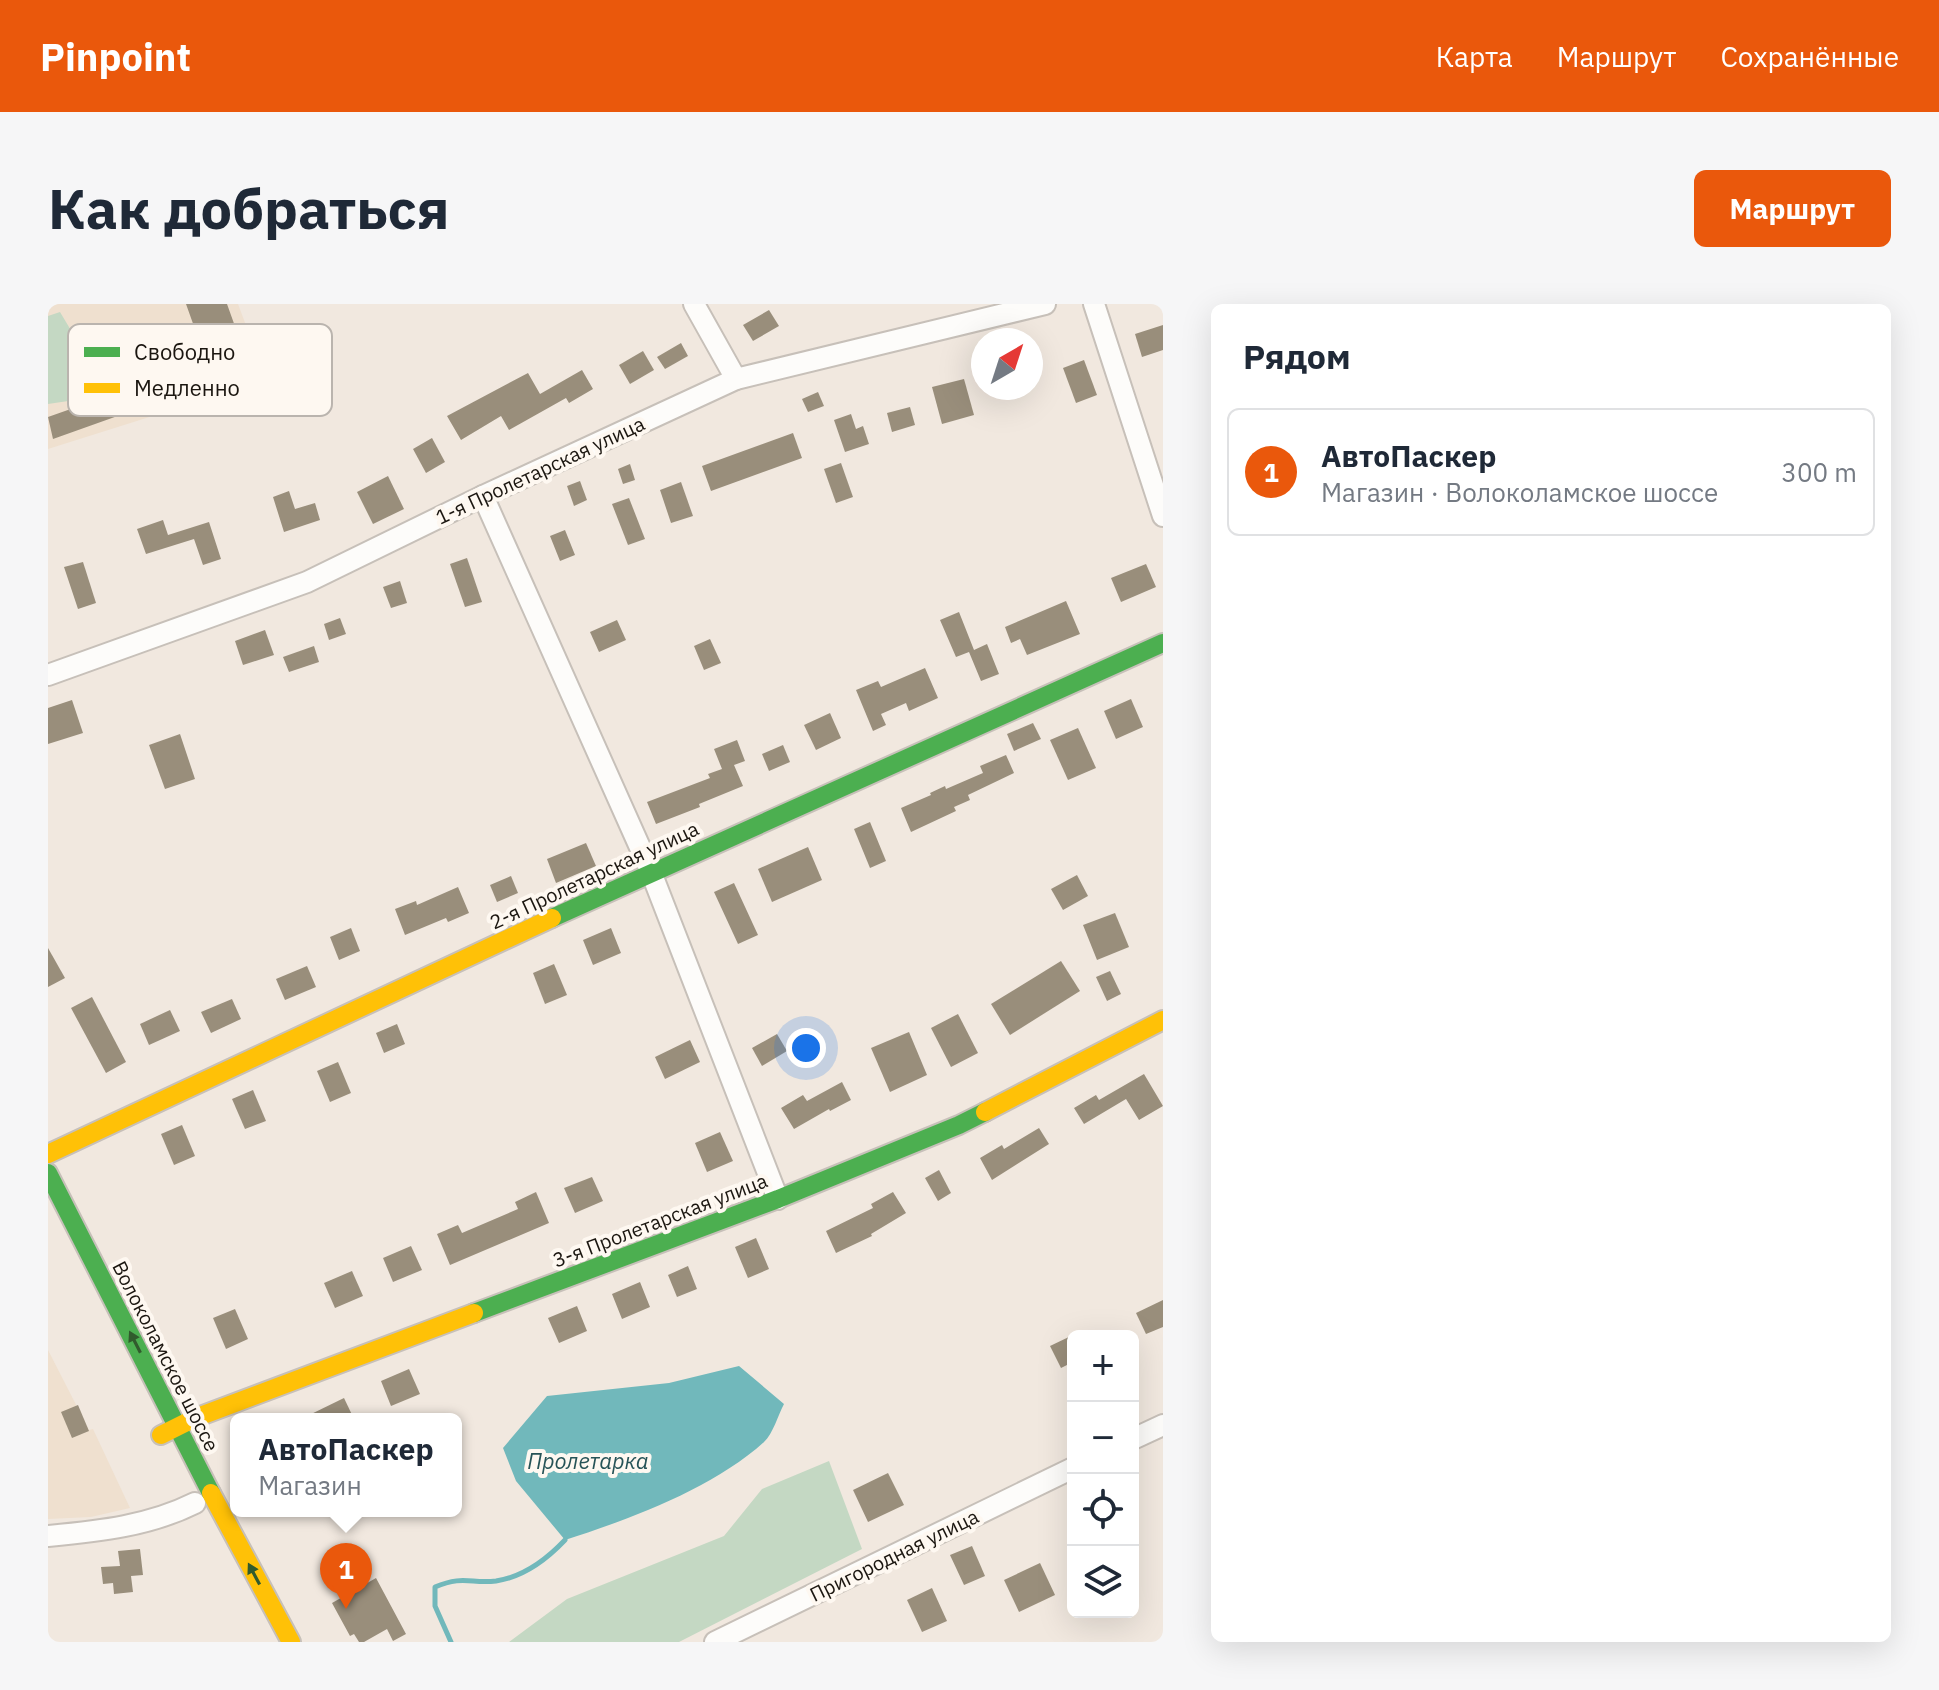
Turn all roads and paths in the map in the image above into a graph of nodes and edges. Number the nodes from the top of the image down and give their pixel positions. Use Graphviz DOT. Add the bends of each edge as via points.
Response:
graph roads {
  1 [pos="694,304"];
  2 [pos="1045,304"];
  3 [pos="1094,304"];
  4 [pos="736,379"];
  5 [pos="483,496"];
  6 [pos="1163,516"];
  7 [pos="1163,643"];
  8 [pos="48,675"];
  9 [pos="651,872"];
  10 [pos="1163,1020"];
  11 [pos="48,1154"];
  12 [pos="48,1173"];
  13 [pos="778,1199"];
  14 [pos="1163,1425"];
  15 [pos="164,1428"];
  16 [pos="1139,1436"];
  17 [pos="175,1462"];
  18 [pos="1067,1471"];
  19 [pos="195,1503"];
  20 [pos="48,1536"];
  21 [pos="291,1642"];
  22 [pos="715,1642"];
  1 -- 4 [label="street"];
  2 -- 4 [label="street, 1-я Пролетарская улица"];
  3 -- 6 [label="street"];
  4 -- 5 [label="street, 1-я Пролетарская улица"];
  5 -- 8 [label="street, 1-я Пролетарская улица" via="307,582"];
  5 -- 9 [label="street"];
  7 -- 9 [label="street, 2-я Пролетарская улица"];
  9 -- 11 [label="street, 2-я Пролетарская улица"];
  9 -- 13 [label="street"];
  10 -- 13 [label="street, 3-я Пролетарская улица" via="959,1125"];
  15 -- 12 [label="street, Волоколамское шоссе, one-way"];
  13 -- 15 [label="street, 3-я Пролетарская улица"];
  14 -- 16 [label="street"];
  15 -- 17 [label="street, Волоколамское шоссе"];
  21 -- 15 [label="street, Волоколамское шоссе, one-way"];
  18 -- 22 [label="street, Пригородная улица"];
  19 -- 20 [label="street" via="142,1524"];
}
